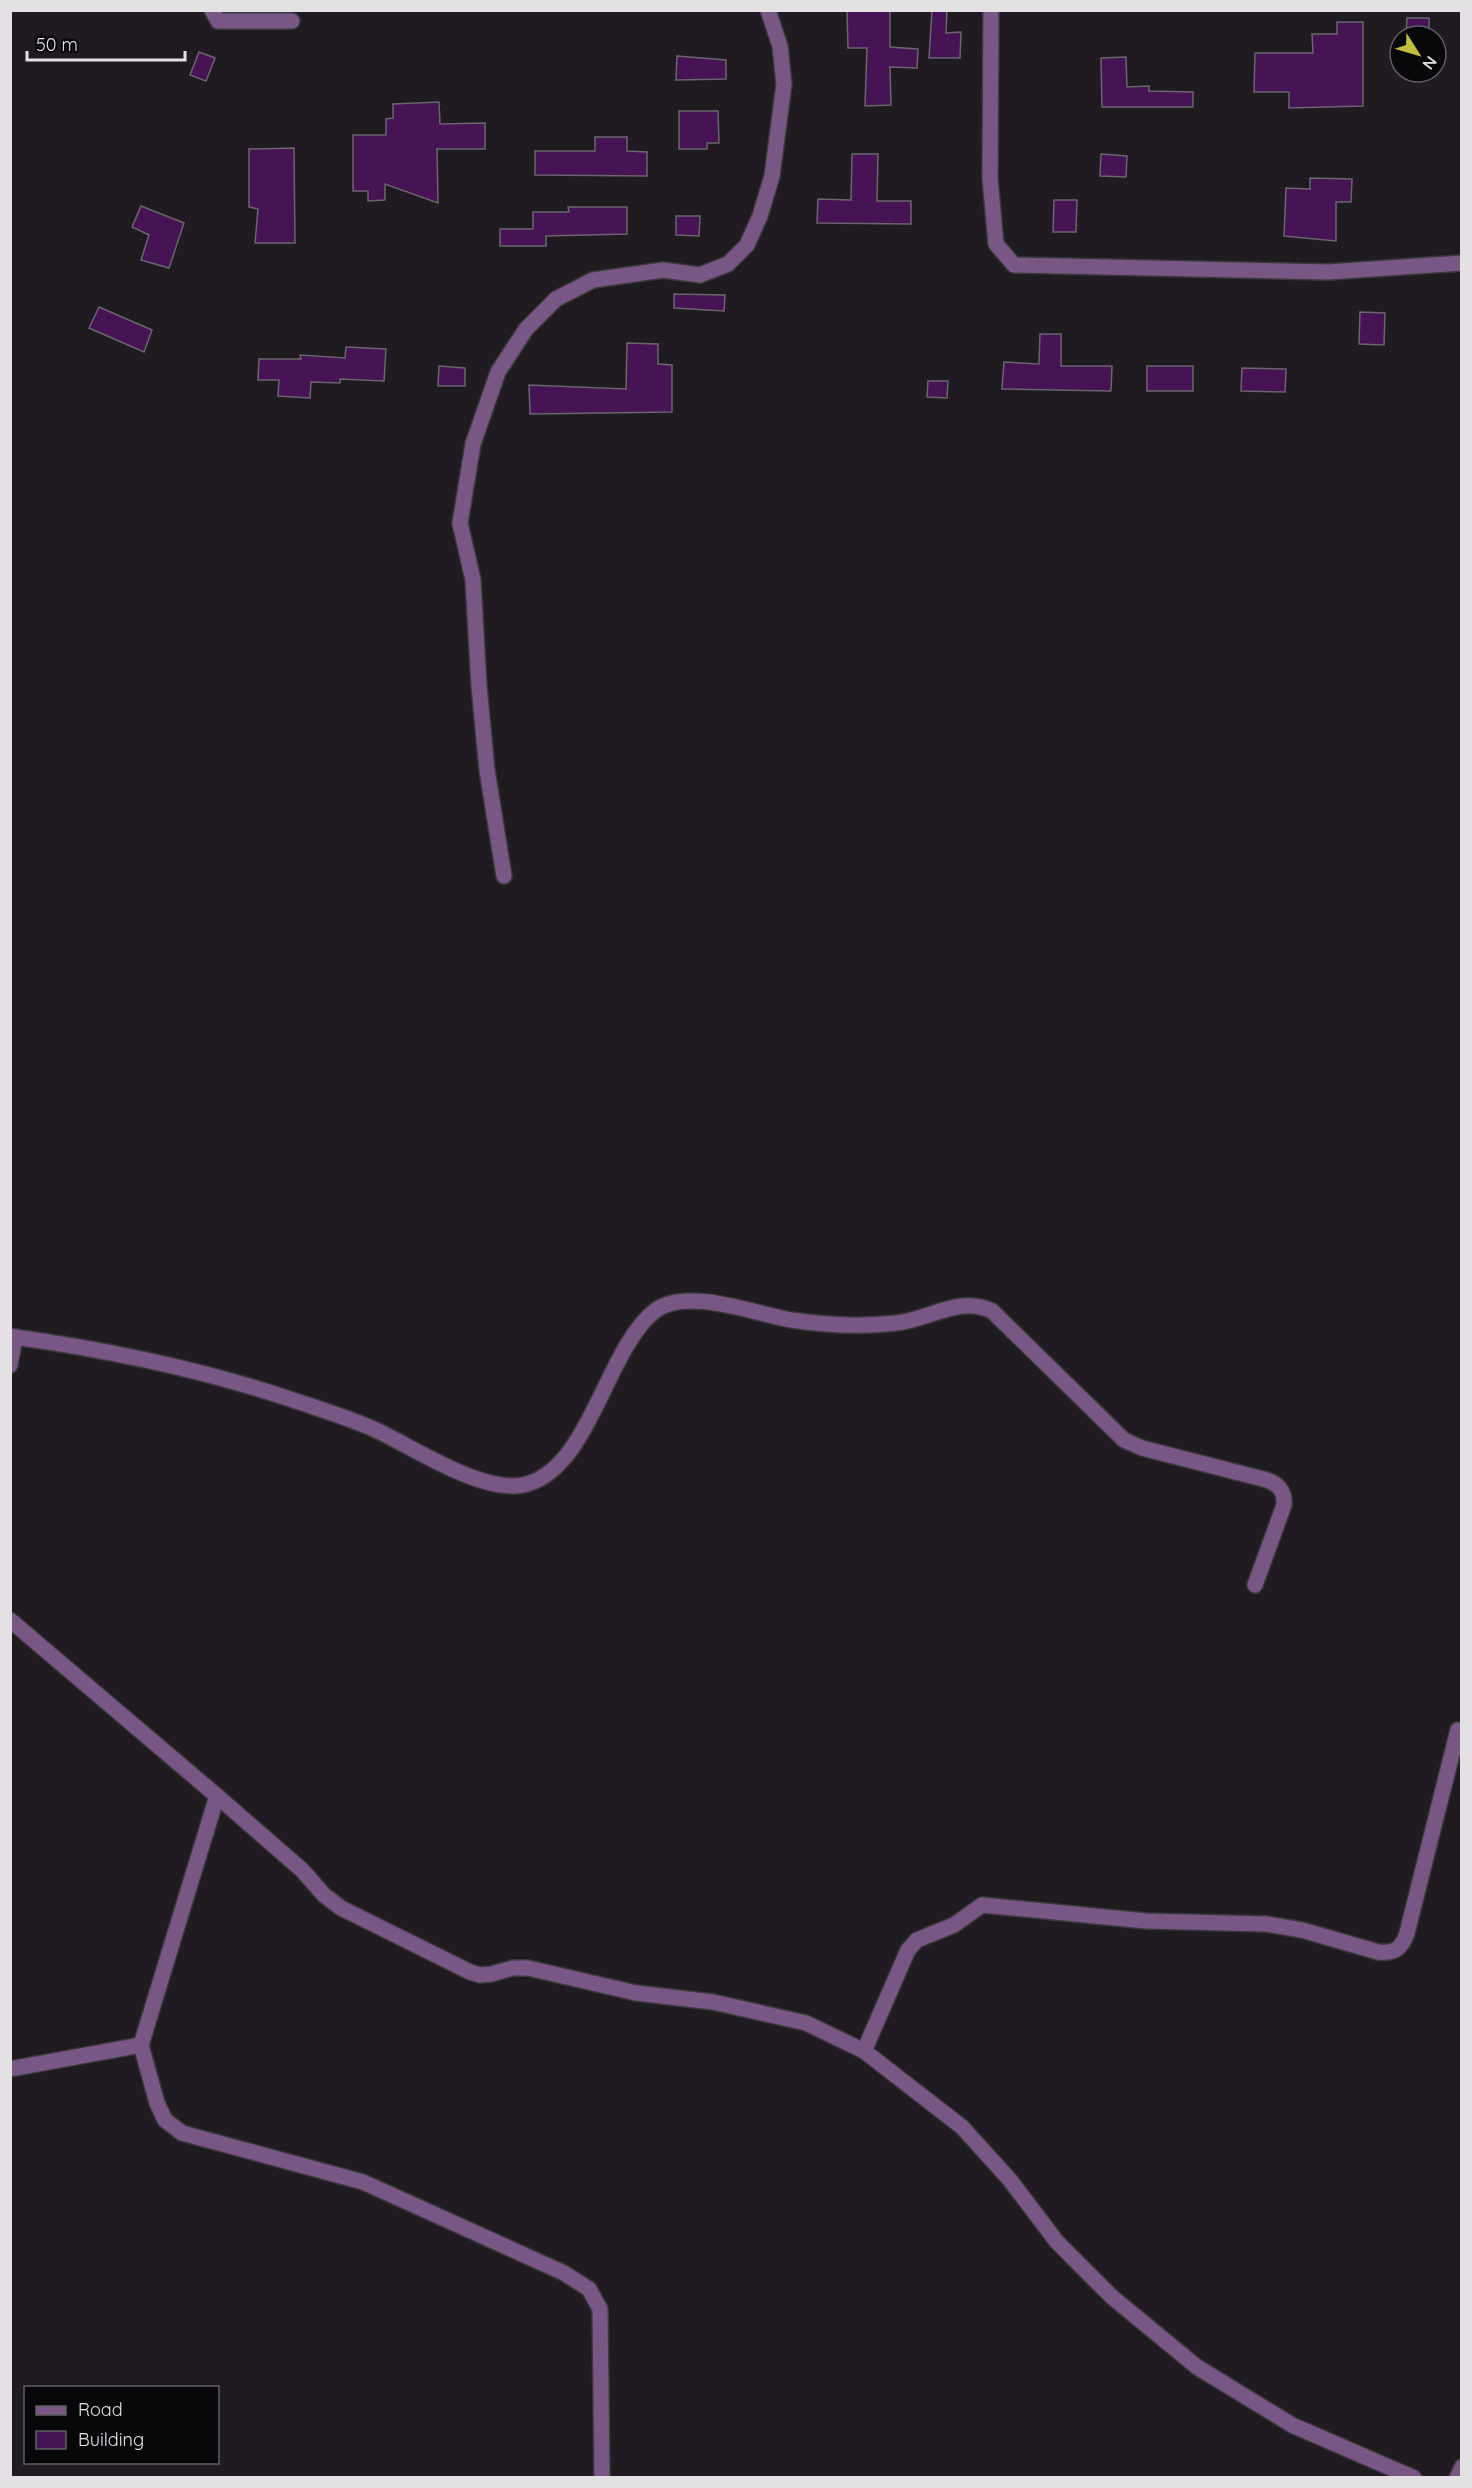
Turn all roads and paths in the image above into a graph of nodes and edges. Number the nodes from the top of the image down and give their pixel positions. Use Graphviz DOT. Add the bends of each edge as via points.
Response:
graph roads {
  1 [pos="212,10"];
  2 [pos="768,10"];
  3 [pos="991,10"];
  4 [pos="292,21"];
  5 [pos="1461,263"];
  6 [pos="504,876"];
  7 [pos="13,1336"];
  8 [pos="10,1365"];
  9 [pos="1255,1585"];
  10 [pos="10,1620"];
  11 [pos="1458,1730"];
  12 [pos="217,1796"];
  13 [pos="141,2045"];
  14 [pos="864,2051"];
  15 [pos="10,2069"];
  16 [pos="1461,2467"];
  17 [pos="602,2478"];
  18 [pos="1414,2478"];
  19 [pos="1457,2478"];
  1 -- 4 [label="street" via="218,21"];
  2 -- 6 [label="street" via="780,46 784,84 772,176 747,245 728,264 700,274 663,270 593,280 556,299 526,329 498,372 473,444 460,522 473,580 478,686"];
  3 -- 5 [label="street" via="990,179 996,244 1014,265 1328,273"];
  7 -- 8 [label="street"];
  7 -- 9 [label="street" via="135,1357 254,1387 375,1430 496,1486 526,1485 545,1476 562,1460 638,1328 658,1309 679,1300 789,1320 880,1325 971,1304 992,1311 1124,1440 1267,1480 1279,1487 1284,1505"];
  10 -- 12 [label="street"];
  11 -- 14 [label="street" via="1407,1933 1398,1950 1378,1952 1266,1924 1146,1921 982,1905 954,1925 922,1937 908,1950"];
  12 -- 13 [label="street"];
  12 -- 14 [label="street" via="341,1908 470,1972 480,1975 528,1968 636,1993 714,2002 806,2023"];
  13 -- 15 [label="street"];
  13 -- 17 [label="street" via="157,2103 165,2120 182,2133 363,2182 564,2273 589,2289 600,2309"];
  14 -- 18 [label="street" via="962,2127 1010,2180 1057,2242 1112,2297 1197,2367 1292,2425"];
  16 -- 19 [label="street"];
}
